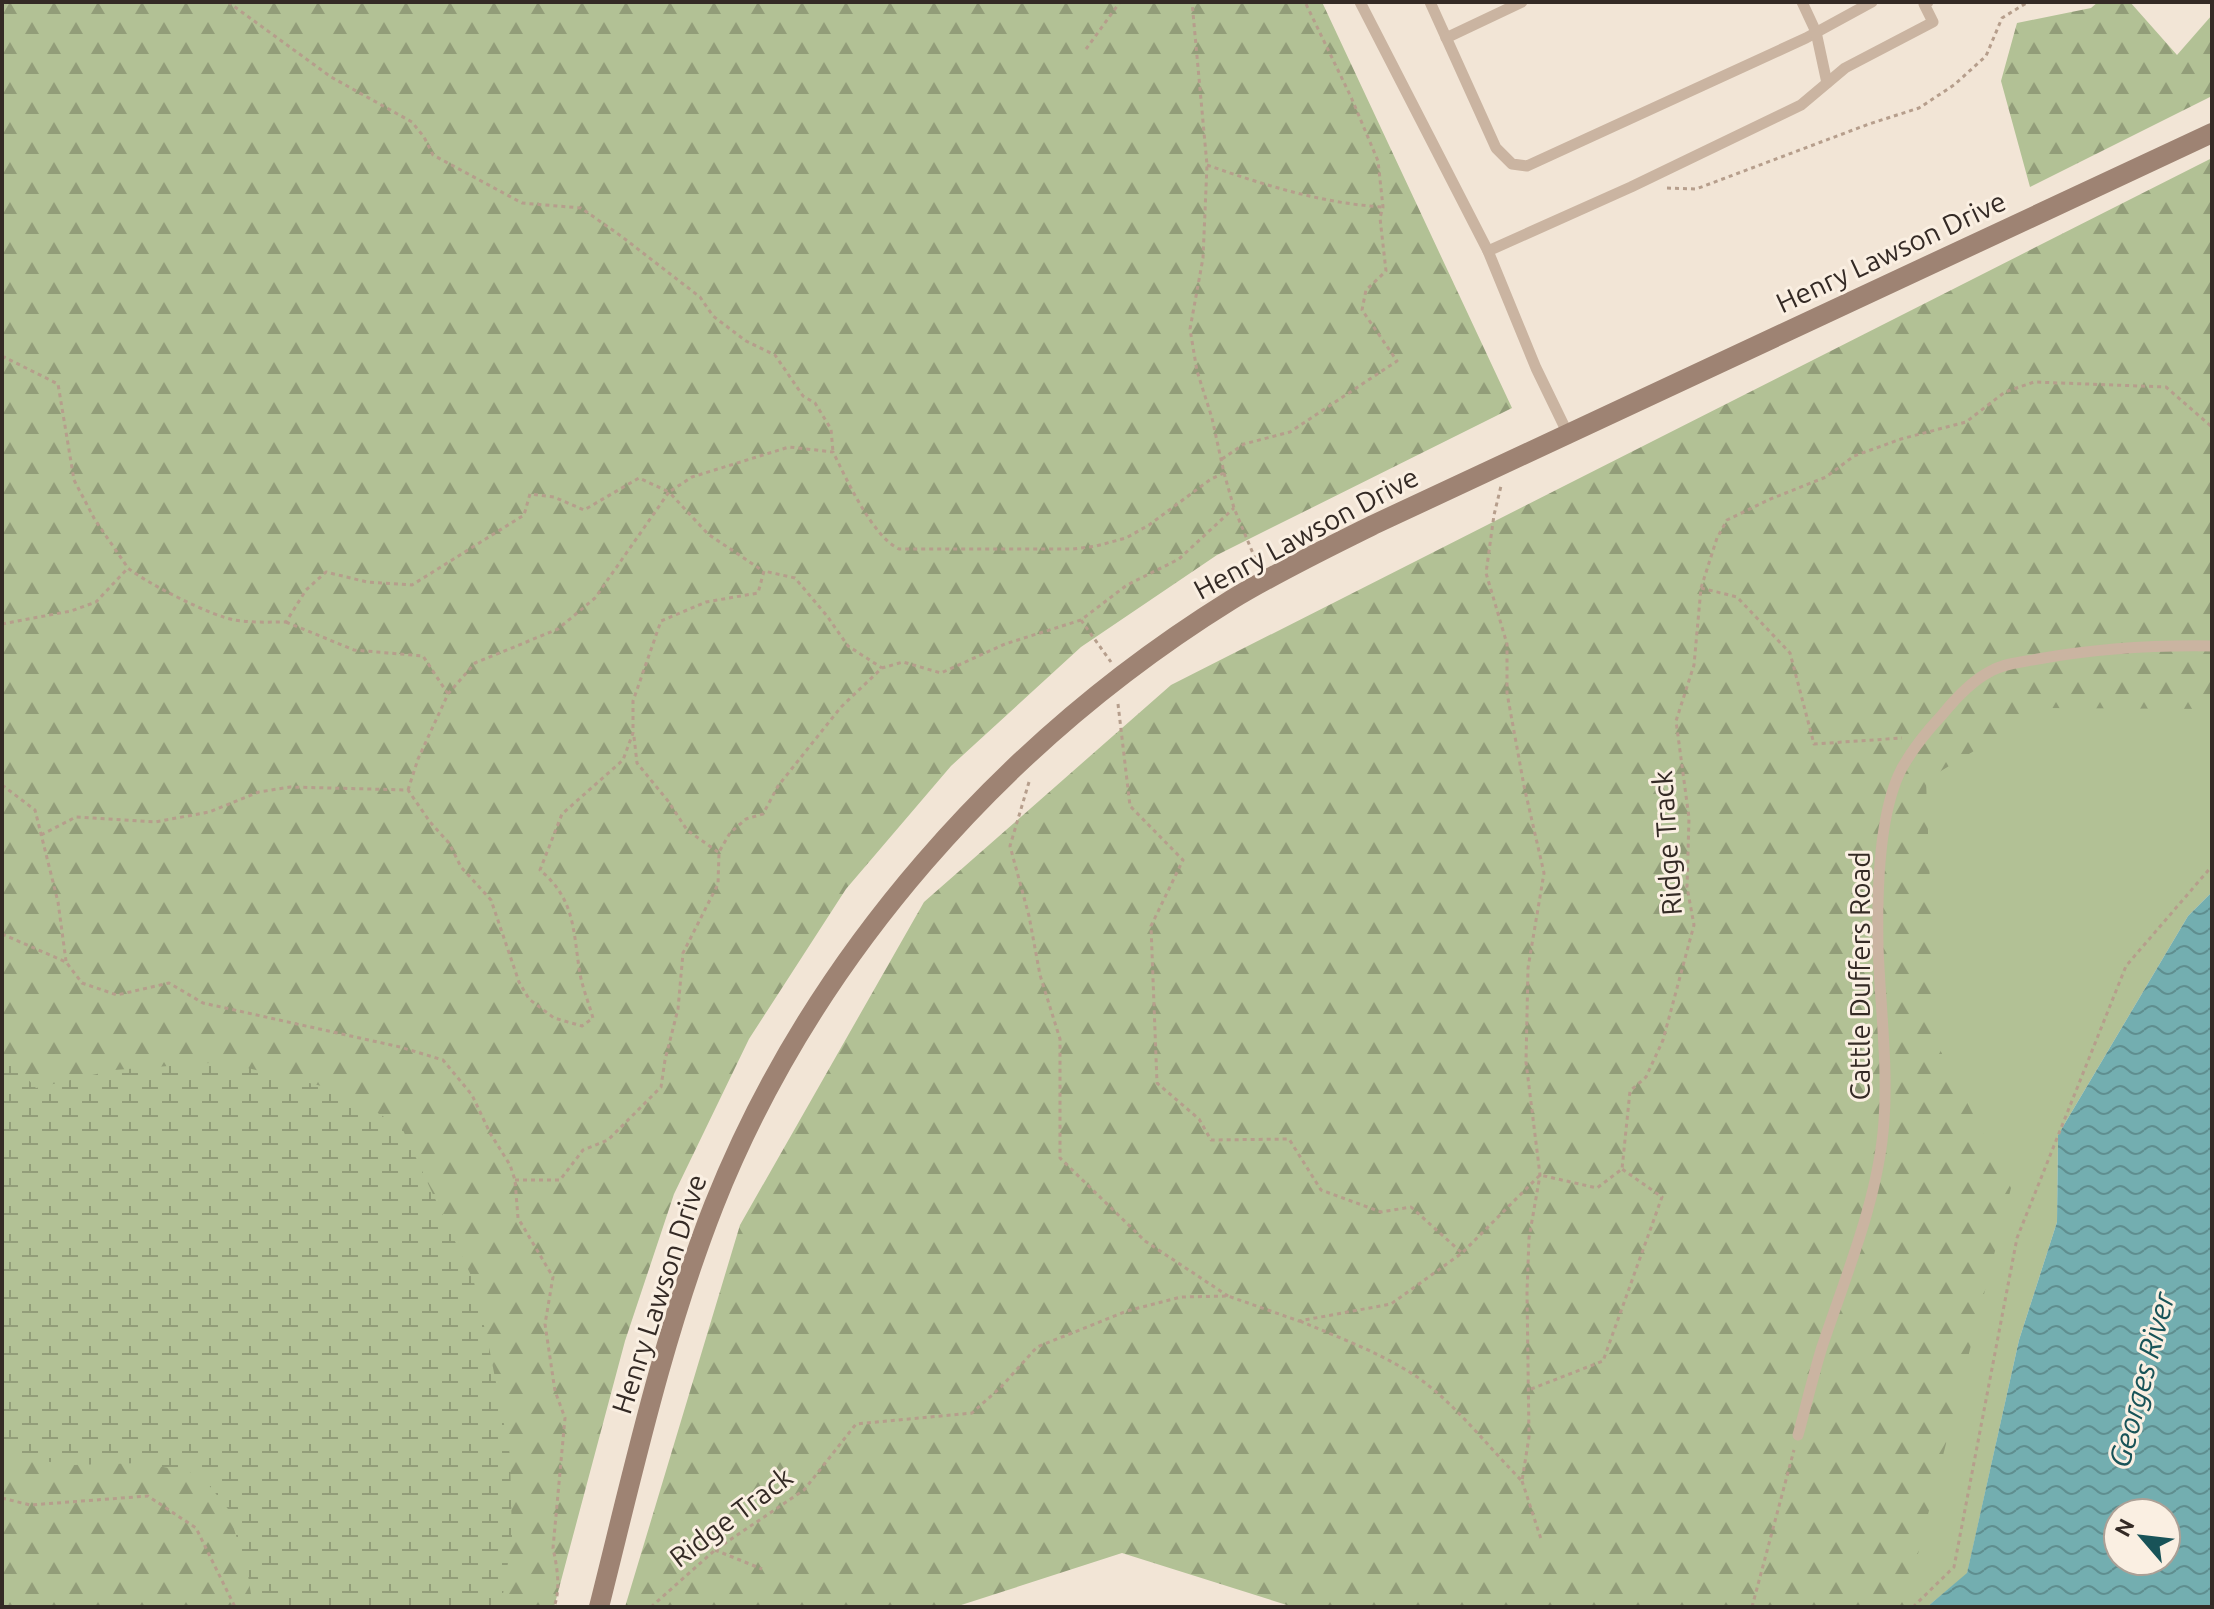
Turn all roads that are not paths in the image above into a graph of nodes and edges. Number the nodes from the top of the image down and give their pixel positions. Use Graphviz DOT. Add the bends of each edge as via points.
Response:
graph roads {
  1 [pos="1360,2"];
  2 [pos="1430,2"];
  3 [pos="1522,2"];
  4 [pos="1802,2"];
  5 [pos="1872,2"];
  6 [pos="1925,3"];
  7 [pos="1816,32"];
  8 [pos="1446,38"];
  9 [pos="1827,83"];
  10 [pos="2212,133"];
  11 [pos="1488,251"];
  12 [pos="1568,434"];
  13 [pos="2212,646"];
  14 [pos="1798,1435"];
  15 [pos="599,1607"];
  1 -- 11 [label="lane"];
  2 -- 8 [label="lane"];
  3 -- 8 [label="lane"];
  4 -- 7 [label="lane"];
  5 -- 7 [label="lane"];
  6 -- 9 [label="lane" via="1933,22 1845,68"];
  7 -- 8 [label="lane" via="1527,166 1512,164 1496,148"];
  7 -- 9 [label="lane"];
  9 -- 11 [label="lane" via="1801,105"];
  10 -- 12 [label="main road, Henry Lawson Drive"];
  11 -- 12 [label="lane"];
  12 -- 15 [label="main road, Henry Lawson Drive" via="1373,525 1209,614 1057,728 930,856 859,944 793,1049 727,1175 688,1277"];
  13 -- 14 [label="lane, Cattle Duffers Road" via="2090,651 1991,671 1922,737 1901,770 1879,873 1882,1137 1855,1256"];
}
